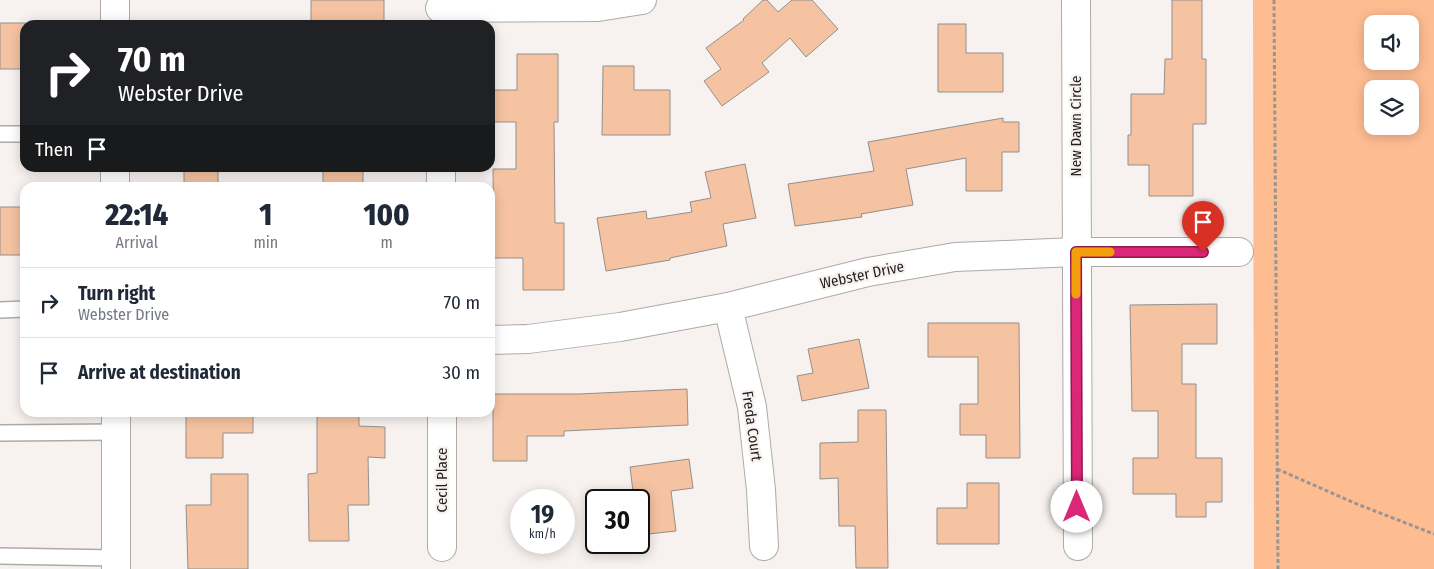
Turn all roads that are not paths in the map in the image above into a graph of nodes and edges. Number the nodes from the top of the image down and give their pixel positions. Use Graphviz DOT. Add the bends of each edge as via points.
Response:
graph roads {
  1 [pos="115,0"];
  2 [pos="642,0"];
  3 [pos="1076,0"];
  4 [pos="440,11"];
  5 [pos="115,20"];
  6 [pos="0,134"];
  7 [pos="20,134"];
  8 [pos="1076,252"];
  9 [pos="1239,252"];
  10 [pos="728,307"];
  11 [pos="0,310"];
  12 [pos="20,310"];
  13 [pos="495,340"];
  14 [pos="442,417"];
  15 [pos="116,422"];
  16 [pos="0,433"];
  17 [pos="764,546"];
  18 [pos="1078,546"];
  19 [pos="442,547"];
  20 [pos="0,556"];
  21 [pos="116,563"];
  1 -- 5 [label="street"];
  2 -- 4 [label="street" via="598,7"];
  3 -- 8 [label="street, New Dawn Circle"];
  6 -- 7 [label="lane"];
  8 -- 9 [label="street, Webster Drive"];
  8 -- 10 [label="street, Webster Drive" via="955,257 868,272"];
  8 -- 18 [label="street, New Dawn Circle"];
  10 -- 13 [label="street, Webster Drive" via="620,327 528,339"];
  10 -- 17 [label="street, Freda Court" via="752,407"];
  11 -- 12 [label="lane"];
  14 -- 19 [label="street, Cecil Place"];
  15 -- 16 [label="lane"];
  15 -- 21 [label="street"];
  20 -- 21 [label="lane"];
}
